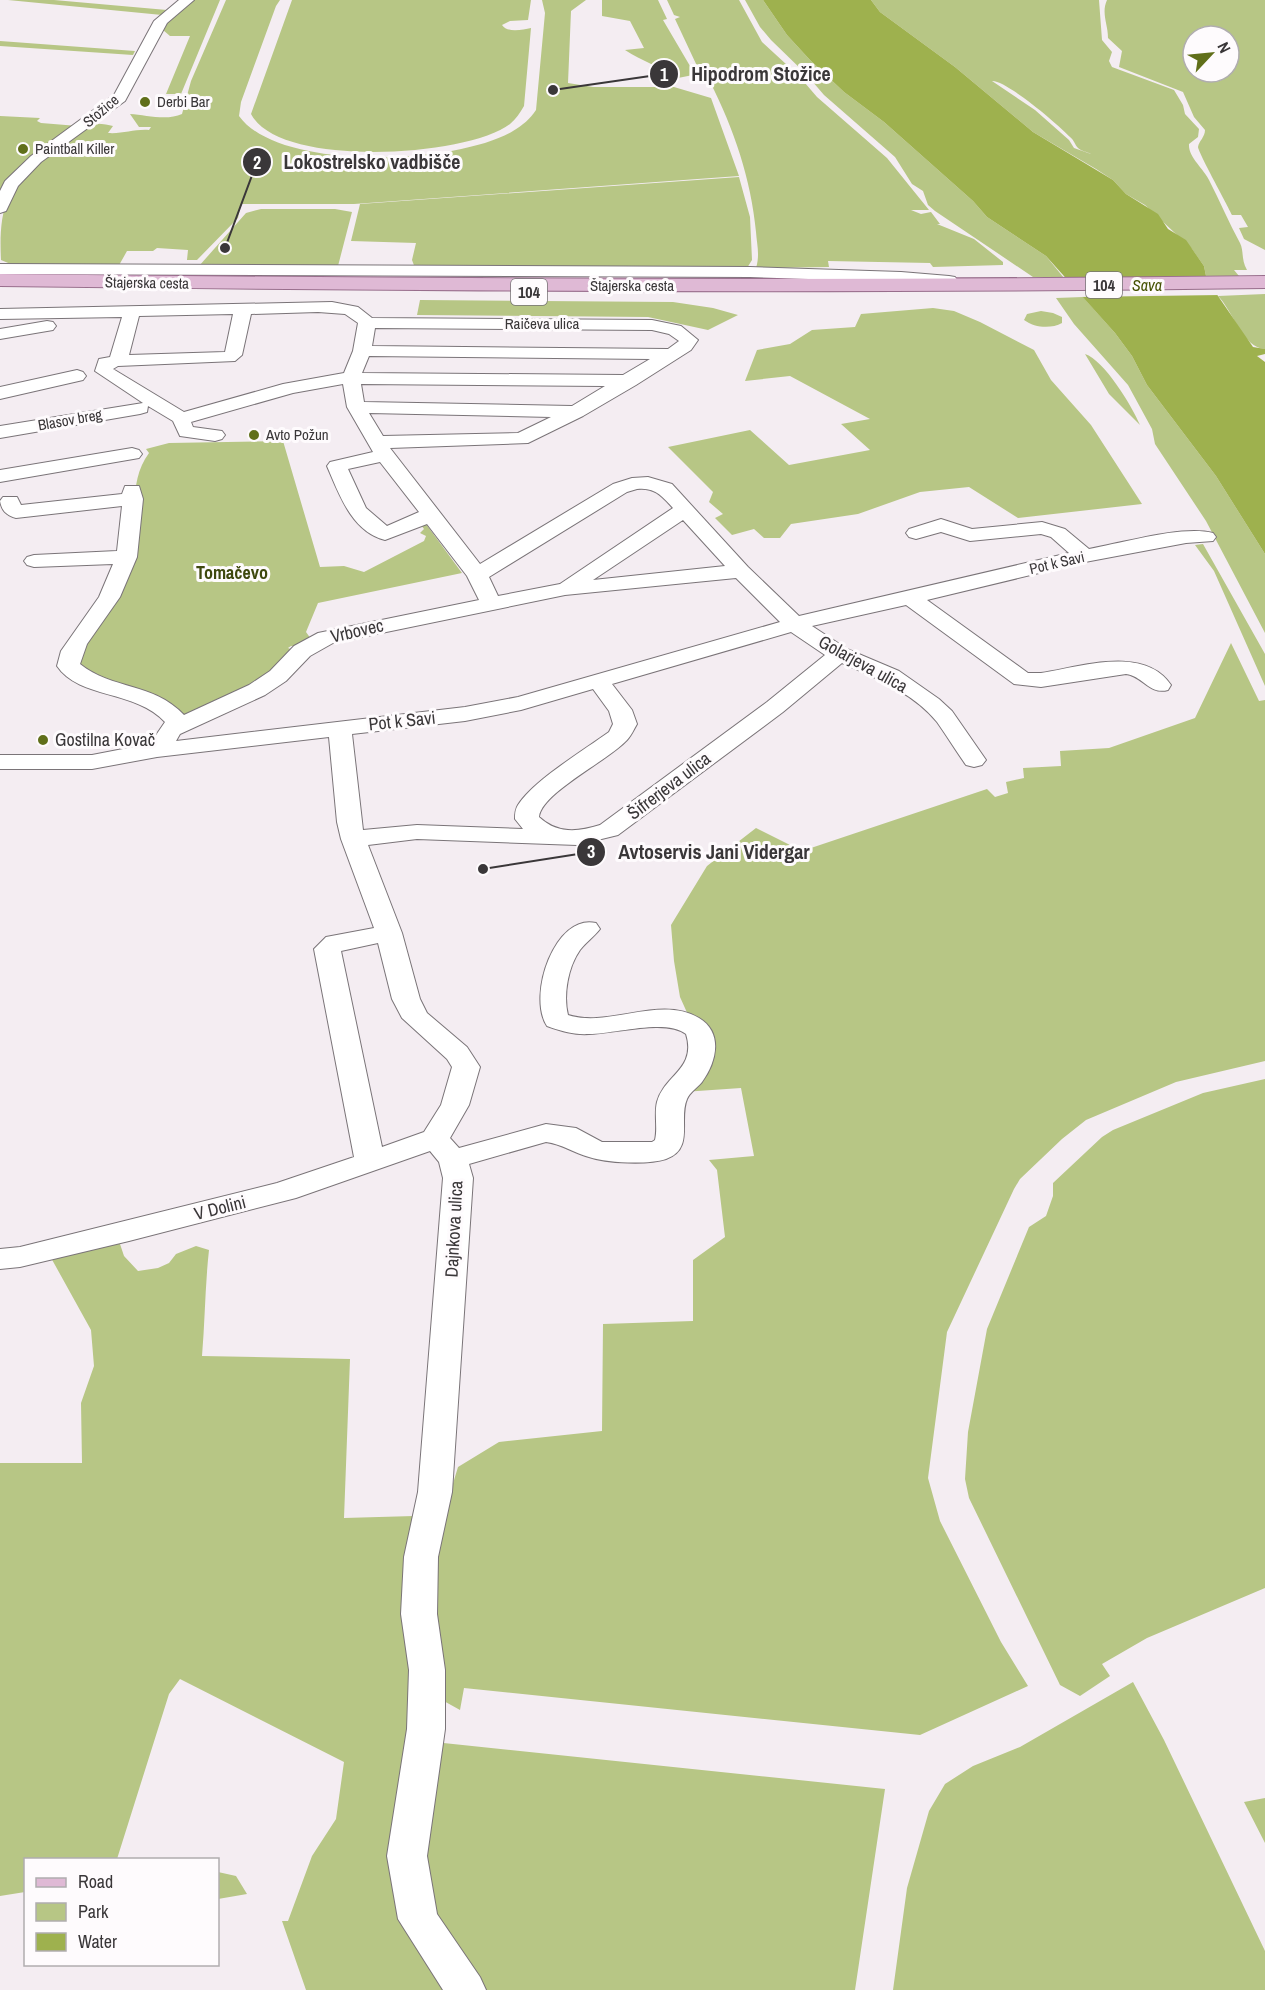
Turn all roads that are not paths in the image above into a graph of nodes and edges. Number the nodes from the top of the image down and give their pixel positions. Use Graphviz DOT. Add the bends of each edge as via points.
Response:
graph roads {
  1 [pos="187,0"];
  2 [pos="0,208"];
  3 [pos="0,269"];
  4 [pos="1265,277"];
  5 [pos="0,280"];
  6 [pos="1265,282"];
  7 [pos="944,287"];
  8 [pos="1265,289"];
  9 [pos="0,290"];
  10 [pos="243,309"];
  11 [pos="132,311"];
  12 [pos="0,314"];
  13 [pos="367,323"];
  14 [pos="47,326"];
  15 [pos="0,334"];
  16 [pos="362,351"];
  17 [pos="673,354"];
  18 [pos="118,361"];
  19 [pos="77,376"];
  20 [pos="351,378"];
  21 [pos="629,381"];
  22 [pos="0,393"];
  23 [pos="356,407"];
  24 [pos="140,408"];
  25 [pos="576,412"];
  26 [pos="182,418"];
  27 [pos="0,432"];
  28 [pos="216,435"];
  29 [pos="382,448"];
  30 [pos="132,454"];
  31 [pos="0,476"];
  32 [pos="10,501"];
  33 [pos="684,510"];
  34 [pos="430,515"];
  35 [pos="916,533"];
  36 [pos="1206,537"];
  37 [pos="1085,556"];
  38 [pos="127,557"];
  39 [pos="34,561"];
  40 [pos="741,571"];
  41 [pos="477,575"];
  42 [pos="565,589"];
  43 [pos="910,598"];
  44 [pos="491,603"];
  45 [pos="795,625"];
  46 [pos="839,654"];
  47 [pos="598,681"];
  48 [pos="1160,685"];
  49 [pos="340,728"];
  50 [pos="173,729"];
  51 [pos="157,750"];
  52 [pos="974,760"];
  53 [pos="0,762"];
  54 [pos="551,837"];
  55 [pos="353,839"];
  56 [pos="586,929"];
  57 [pos="389,933"];
  58 [pos="444,1149"];
  59 [pos="370,1162"];
  60 [pos="0,1259"];
  61 [pos="466,1990"];
  1 -- 2 [label="street, Stožice" via="161,21 120,98 36,159 11,184"];
  3 -- 7 [label="street" via="750,272 901,277"];
  4 -- 7 [label="street"];
  5 -- 7 [label="main road, Štajerska cesta / 104"];
  6 -- 7 [label="main road, Štajerska cesta / 104"];
  7 -- 8 [label="main road, Štajerska cesta / 104"];
  7 -- 9 [label="main road, Štajerska cesta / 104"];
  10 -- 11 [label="street"];
  10 -- 13 [label="street" via="343,308 358,313"];
  10 -- 18 [label="street" via="233,355"];
  11 -- 12 [label="street"];
  11 -- 18 [label="street"];
  13 -- 16 [label="street"];
  13 -- 17 [label="street, Raičeva ulica" via="652,325 688,337 685,346"];
  14 -- 15 [label="street"];
  16 -- 17 [label="street, Raičeva ulica"];
  16 -- 20 [label="street"];
  17 -- 21 [label="street, Raičeva ulica"];
  18 -- 26 [label="street" via="105,363 104,371"];
  19 -- 22 [label="street"];
  20 -- 21 [label="street"];
  20 -- 23 [label="street"];
  20 -- 26 [label="street" via="319,381"];
  21 -- 25 [label="street, Raičeva ulica"];
  23 -- 25 [label="street"];
  23 -- 29 [label="street"];
  24 -- 27 [label="street, Blasov breg"];
  25 -- 29 [label="street, Raičeva ulica" via="522,439"];
  26 -- 28 [label="street" via="187,432"];
  29 -- 34 [label="street"];
  29 -- 34 [label="street, Raičeva ulica" via="337,466 357,510 385,534"];
  30 -- 31 [label="street"];
  32 -- 38 [label="street" via="16,512 132,494"];
  33 -- 40 [label="street"];
  33 -- 41 [label="street" via="658,484 627,485"];
  33 -- 42 [label="street, Vrbovec"];
  34 -- 41 [label="street"];
  35 -- 37 [label="street" via="941,525 970,536 1042,528 1058,533"];
  36 -- 37 [label="street, Pot k Savi" via="1178,538"];
  37 -- 43 [label="street, Pot k Savi"];
  38 -- 39 [label="street"];
  38 -- 50 [label="street" via="113,590 81,638 68,666 161,704 177,721"];
  40 -- 42 [label="street, Vrbovec"];
  40 -- 45 [label="street"];
  41 -- 44 [label="street"];
  42 -- 44 [label="street, Vrbovec"];
  43 -- 45 [label="street, Pot k Savi"];
  43 -- 48 [label="street" via="1022,679 1041,680 1126,666 1139,669"];
  44 -- 50 [label="street, Vrbovec" via="326,638 302,651 278,676 257,690"];
  45 -- 46 [label="street, Golarjeva ulica"];
  45 -- 47 [label="street, Pot k Savi"];
  46 -- 52 [label="street, Golarjeva ulica" via="891,676 931,704 944,716"];
  46 -- 54 [label="street, Šifrerjeva ulica" via="775,707 609,830 582,838"];
  47 -- 49 [label="street, Pot k Savi" via="465,714"];
  47 -- 54 [label="street" via="620,710 625,724 618,736 528,808 527,819"];
  49 -- 51 [label="street, Pot k Savi"];
  49 -- 55 [label="street"];
  50 -- 51 [label="street"];
  51 -- 53 [label="street, Pot k Savi" via="92,762"];
  54 -- 55 [label="street" via="417,832"];
  55 -- 57 [label="street"];
  56 -- 58 [label="street, V Dolini" via="567,948 559,968 553,1001 557,1020 587,1026 684,1021 699,1032 700,1056 692,1076 671,1102 672,1130 668,1143 656,1152 619,1152 589,1148 566,1135 546,1133"];
  57 -- 58 [label="street" via="411,1009 425,1028 457,1053 466,1067"];
  57 -- 59 [label="street" via="335,943 327,949"];
  58 -- 59 [label="street, V Dolini"];
  58 -- 61 [label="street, Dajnkova ulica" via="458,1178 435,1492 421,1557 419,1602 427,1670 426,1729 407,1856 418,1919"];
  59 -- 60 [label="street, V Dolini" via="285,1191"];
}
